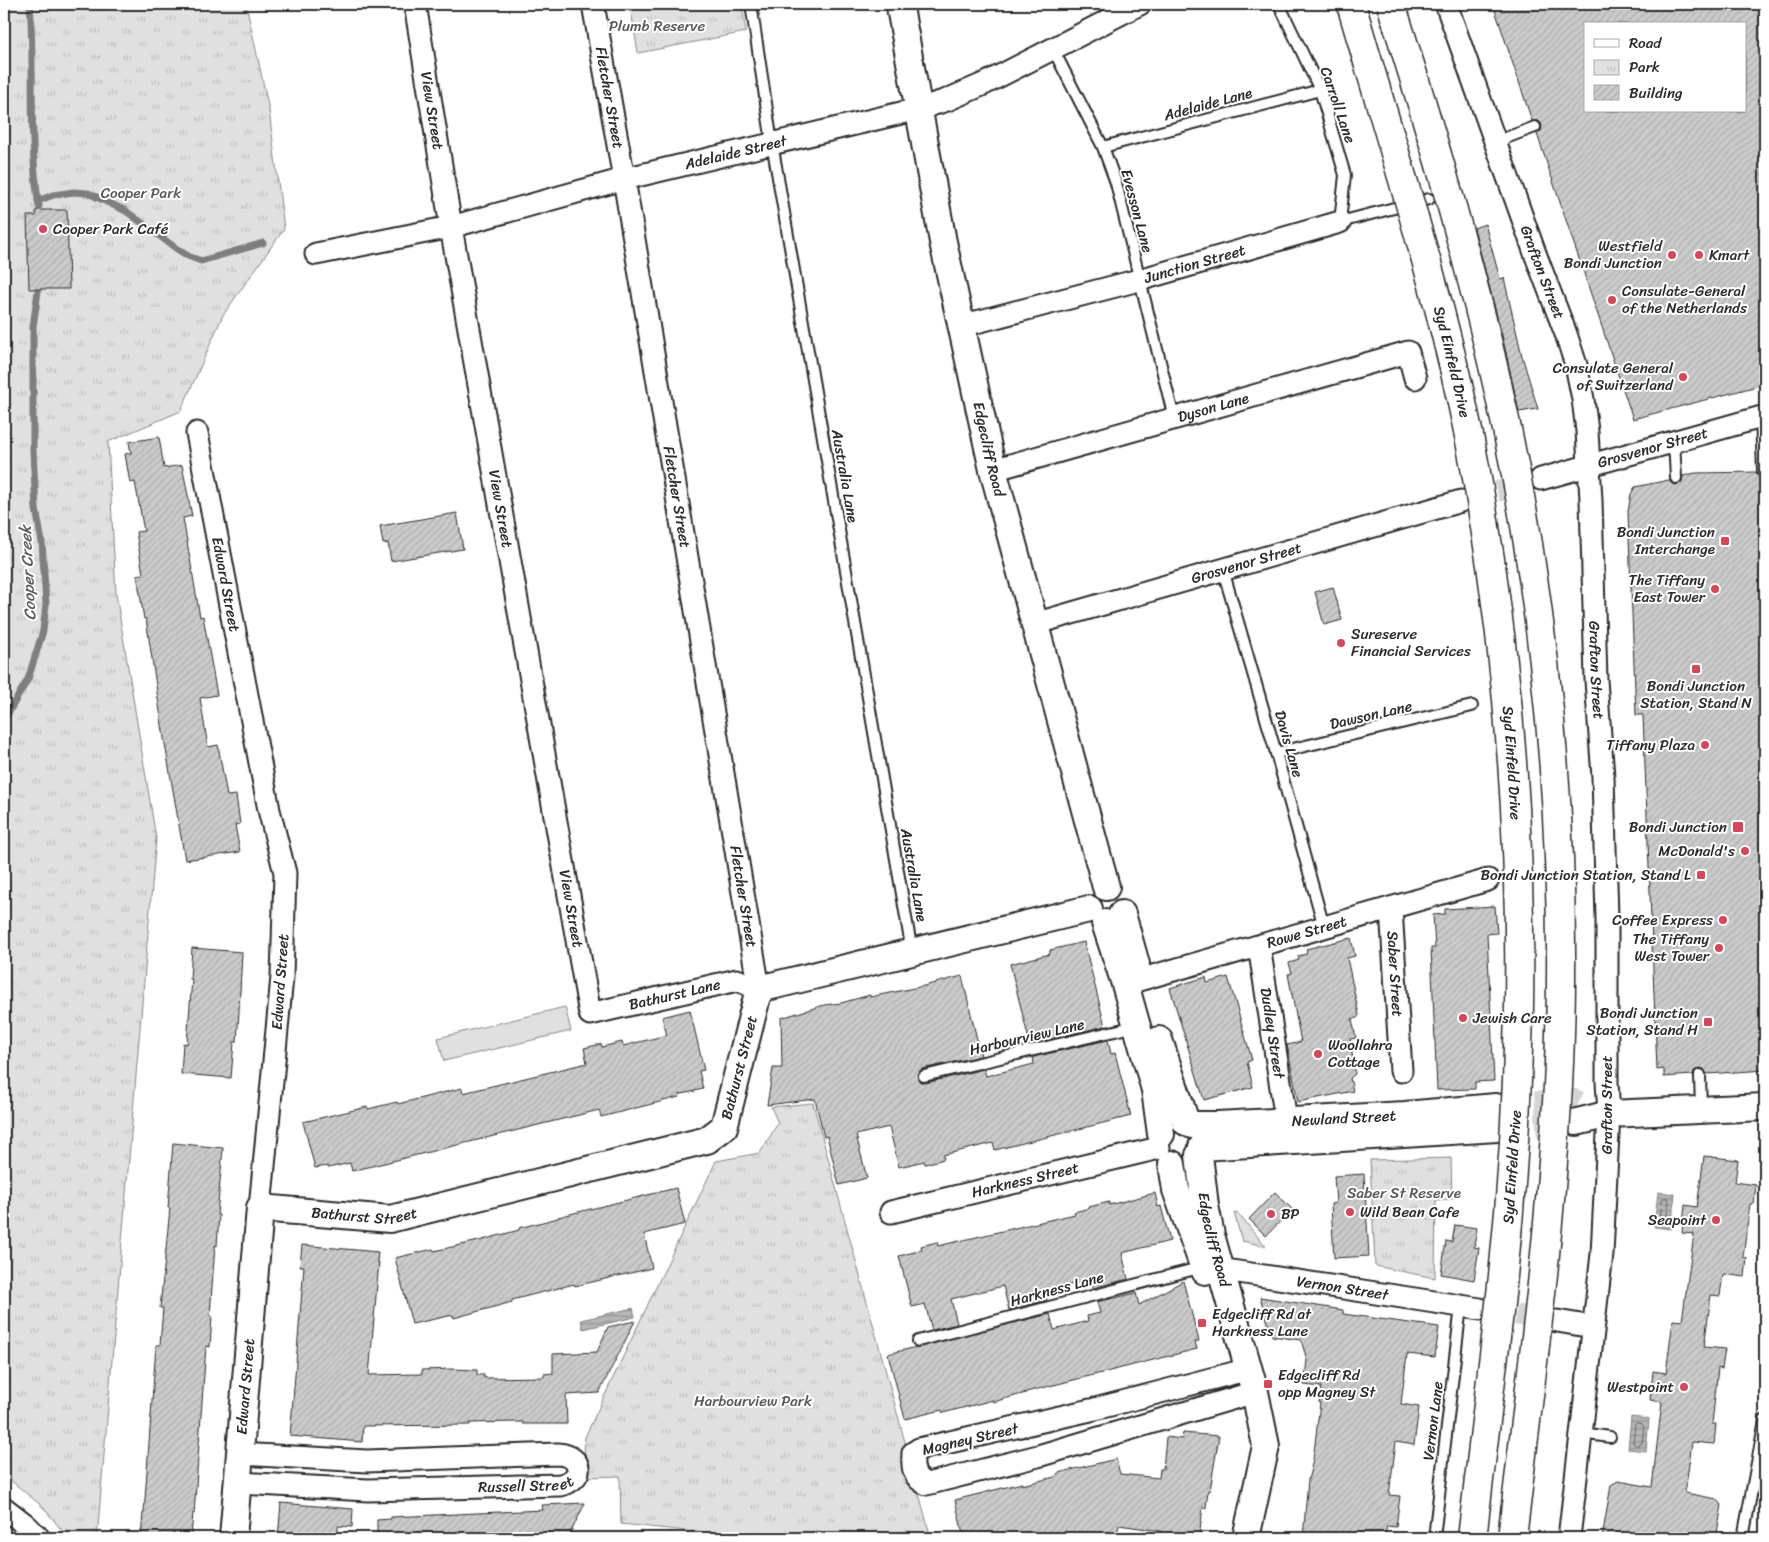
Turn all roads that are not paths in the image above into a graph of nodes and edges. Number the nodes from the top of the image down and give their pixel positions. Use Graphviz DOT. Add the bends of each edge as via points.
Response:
graph roads {
  1 [pos="415,4"];
  2 [pos="592,4"];
  3 [pos="751,4"];
  4 [pos="900,4"];
  5 [pos="1140,4"];
  6 [pos="1279,4"];
  7 [pos="1351,4"];
  8 [pos="1392,4"];
  9 [pos="1446,4"];
  10 [pos="1053,49"];
  11 [pos="1320,90"];
  12 [pos="918,109"];
  13 [pos="1535,127"];
  14 [pos="1495,142"];
  15 [pos="772,144"];
  16 [pos="1104,147"];
  17 [pos="624,179"];
  18 [pos="1429,199"];
  19 [pos="1340,222"];
  20 [pos="451,227"];
  21 [pos="316,254"];
  22 [pos="1139,280"];
  23 [pos="961,326"];
  24 [pos="1415,378"];
  25 [pos="1763,416"];
  26 [pos="1174,418"];
  27 [pos="197,433"];
  28 [pos="1674,442"];
  29 [pos="1589,466"];
  30 [pos="993,470"];
  31 [pos="1763,471"];
  32 [pos="1676,478"];
  33 [pos="1541,479"];
  34 [pos="1460,501"];
  35 [pos="1223,570"];
  36 [pos="1034,624"];
  37 [pos="1472,706"];
  38 [pos="1276,753"];
  39 [pos="1488,880"];
  40 [pos="1391,908"];
  41 [pos="1105,915"];
  42 [pos="1324,927"];
  43 [pos="1259,946"];
  44 [pos="912,952"];
  45 [pos="1133,981"];
  46 [pos="760,989"];
  47 [pos="590,1014"];
  48 [pos="1136,1026"];
  49 [pos="1401,1071"];
  50 [pos="1700,1075"];
  51 [pos="924,1076"];
  52 [pos="1765,1107"];
  53 [pos="1701,1110"];
  54 [pos="1577,1113"];
  55 [pos="1609,1114"];
  56 [pos="1286,1120"];
  57 [pos="1195,1137"];
  58 [pos="1164,1148"];
  59 [pos="260,1208"];
  60 [pos="891,1212"];
  61 [pos="1212,1267"];
  62 [pos="1470,1308"];
  63 [pos="1557,1321"];
  64 [pos="1593,1327"];
  65 [pos="918,1341"];
  66 [pos="1245,1383"];
  67 [pos="1765,1420"];
  68 [pos="1581,1433"];
  69 [pos="1610,1437"];
  70 [pos="240,1454"];
  71 [pos="238,1483"];
  72 [pos="4,1508"];
  73 [pos="39,1538"];
  74 [pos="233,1538"];
  75 [pos="1246,1538"];
  76 [pos="1434,1538"];
  77 [pos="1472,1538"];
  78 [pos="1512,1538"];
  79 [pos="1569,1538"];
  80 [pos="1743,1538"];
  1 -- 20 [label="street, View Street"];
  2 -- 17 [label="street, Fletcher Street"];
  3 -- 15 [label="lane, Australia Lane"];
  4 -- 12 [label="street, Edgecliff Road"];
  5 -- 10 [label="street, Adelaide Street"];
  6 -- 11 [label="lane, Carroll Lane"];
  7 -- 77 [label="main road, Syd Einfeld Drive, bridge" via="1421,239 1474,463 1489,551 1517,816 1520,905 1518,1085 1505,1264"];
  8 -- 78 [label="main road, bridge" via="1459,229 1496,378 1528,543 1550,723 1560,905 1558,1084 1544,1268"];
  9 -- 14 [label="street, Grafton Street"];
  10 -- 12 [label="street, Adelaide Street" via="956,96"];
  10 -- 16 [label="lane, Evesson Lane"];
  11 -- 16 [label="lane, Adelaide Lane"];
  11 -- 19 [label="lane, Carroll Lane" via="1345,175"];
  12 -- 15 [label="street, Adelaide Street"];
  12 -- 23 [label="street, Edgecliff Road"];
  13 -- 14 [label="lane"];
  14 -- 29 [label="street, Grafton Street" via="1576,366 1583,399"];
  15 -- 17 [label="street, Adelaide Street"];
  15 -- 44 [label="lane, Australia Lane"];
  16 -- 22 [label="lane, Evesson Lane"];
  17 -- 20 [label="street, Adelaide Street"];
  17 -- 46 [label="street, Fletcher Street"];
  18 -- 19 [label="lane, Junction Street"];
  19 -- 22 [label="street, Junction Street"];
  20 -- 21 [label="street, Adelaide Street"];
  20 -- 47 [label="street, View Street"];
  22 -- 23 [label="street, Junction Street"];
  22 -- 26 [label="lane, Evesson Lane"];
  23 -- 30 [label="street, Edgecliff Road"];
  24 -- 26 [label="street, Dyson Lane" via="1408,352"];
  25 -- 28 [label="street, Grosvenor Street"];
  25 -- 31 [label="lane"];
  26 -- 30 [label="street, Dyson Lane"];
  27 -- 59 [label="street, Edward Street" via="269,810 285,872 282,977"];
  28 -- 29 [label="street, Grosvenor Street"];
  28 -- 32 [label="lane"];
  29 -- 33 [label="street, Grosvenor Street"];
  29 -- 55 [label="street, Grafton Street" via="1607,901"];
  30 -- 36 [label="street, Edgecliff Road"];
  34 -- 35 [label="street, Grosvenor Street"];
  35 -- 36 [label="street, Grosvenor Street"];
  35 -- 38 [label="lane, Davis Lane"];
  36 -- 41 [label="street, Edgecliff Road" via="1106,887 1116,890 1123,898 1124,909"];
  37 -- 38 [label="lane, Dawson Lane"];
  38 -- 42 [label="lane, Davis Lane"];
  39 -- 40 [label="street, Rowe Street"];
  40 -- 42 [label="street, Rowe Street"];
  40 -- 49 [label="street, Saber Street"];
  41 -- 44 [label="street"];
  41 -- 45 [label="street, Edgecliff Road"];
  42 -- 43 [label="street, Rowe Street"];
  43 -- 45 [label="street, Rowe Street"];
  43 -- 56 [label="street, Dudley Street"];
  44 -- 46 [label="street"];
  45 -- 48 [label="street, Edgecliff Road"];
  45 -- 57 [label="street, Edgecliff Road"];
  46 -- 47 [label="street, Bathurst Lane" via="737,980"];
  46 -- 59 [label="street, Bathurst Street" via="724,1127 706,1140 390,1219"];
  48 -- 51 [label="lane, Harbourview Lane"];
  48 -- 58 [label="street, Edgecliff Road" via="1155,1090"];
  50 -- 53 [label="lane"];
  52 -- 53 [label="street"];
  53 -- 55 [label="street"];
  54 -- 55 [label="street"];
  55 -- 64 [label="street, Grafton Street" via="1602,1254"];
  56 -- 57 [label="street, Newland Street" via="1217,1125"];
  56 -- 57 [label="street, Newland Street" via="1405,1114 1496,1118"];
  57 -- 58 [label="street" via="1180,1121 1168,1125"];
  57 -- 58 [label="street" via="1195,1160 1184,1166"];
  57 -- 61 [label="street, Edgecliff Road"];
  58 -- 60 [label="street, Harkness Street"];
  58 -- 61 [label="street, Edgecliff Road" via="1176,1190"];
  59 -- 70 [label="street, Edward Street"];
  61 -- 62 [label="street, Vernon Street"];
  61 -- 65 [label="lane, Harkness Lane"];
  61 -- 66 [label="street, Edgecliff Road"];
  62 -- 76 [label="lane, Vernon Lane"];
  63 -- 64 [label="street"];
  64 -- 68 [label="street, Grafton Street"];
  66 -- 66 [label="street, Magney Street" via="1038,1456 927,1484 920,1481 912,1467 913,1453 919,1449 1095,1409"];
  66 -- 75 [label="street, Edgecliff Road" via="1266,1446"];
  67 -- 80 [label="lane"];
  68 -- 69 [label="lane"];
  68 -- 79 [label="street, Grafton Street"];
  70 -- 71 [label="street, Edward Street"];
  70 -- 71 [label="street, Russell Street" via="367,1461 558,1454 573,1459 578,1471 577,1478 560,1485 368,1490"];
  71 -- 74 [label="street, Edward Street"];
  72 -- 73 [label="street"];
}
